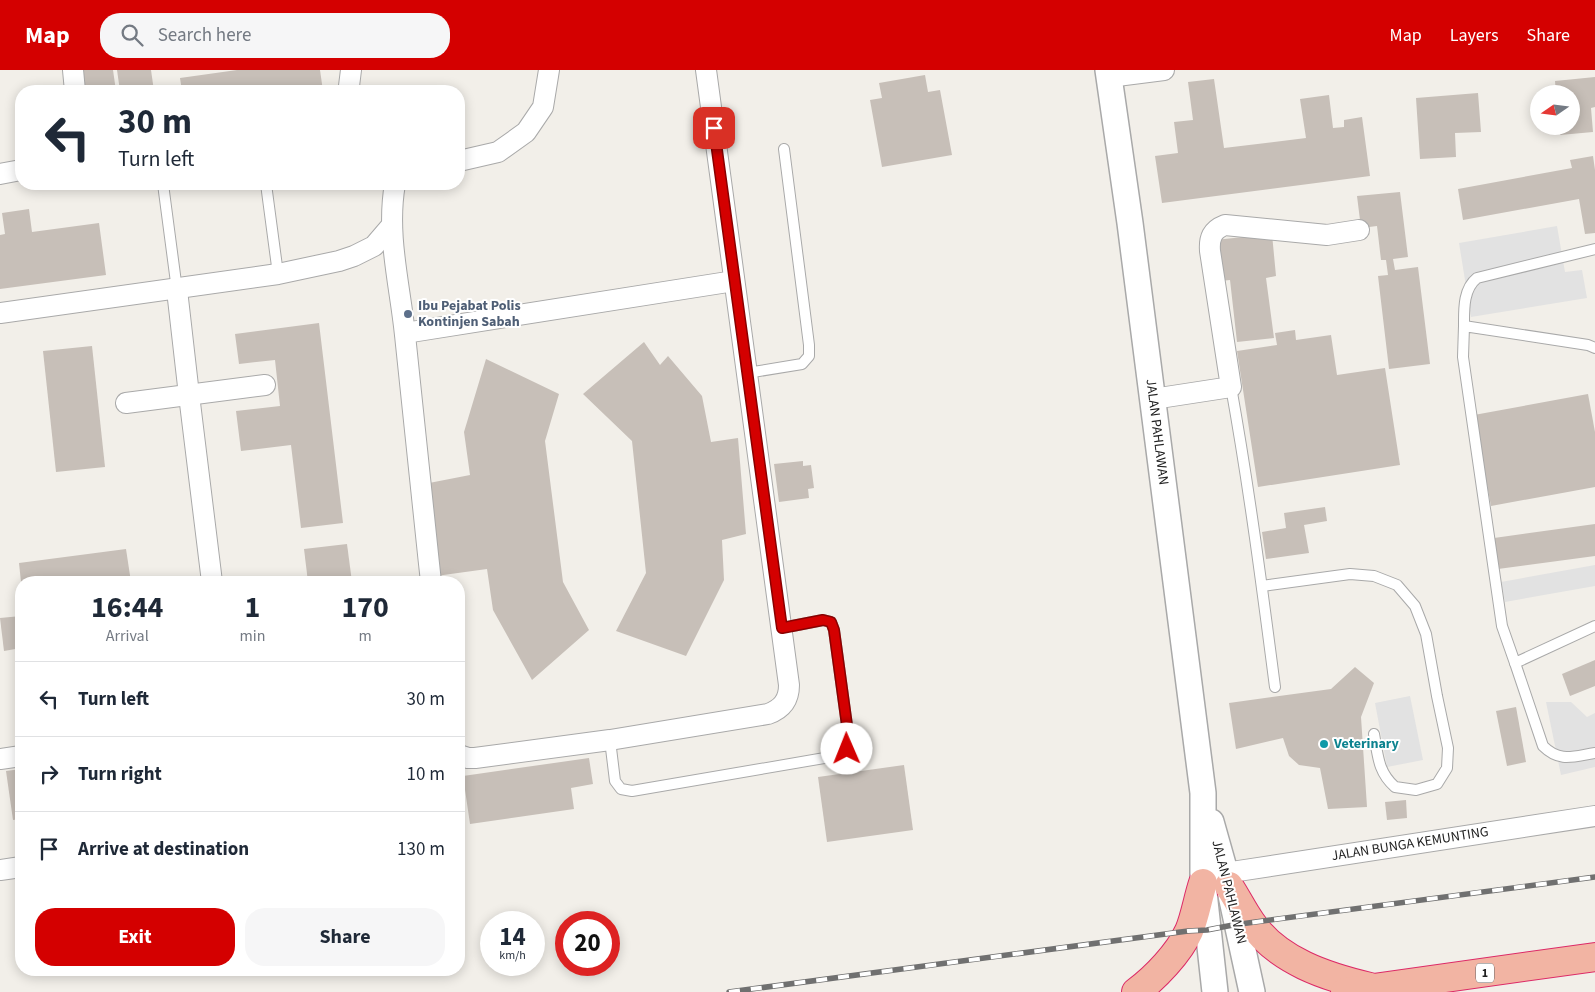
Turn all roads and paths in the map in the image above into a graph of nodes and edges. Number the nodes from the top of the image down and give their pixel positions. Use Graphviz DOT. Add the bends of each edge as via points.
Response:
graph roads {
  1 [pos="73,70"];
  2 [pos="351,70"];
  3 [pos="549,70"];
  4 [pos="706,70"];
  5 [pos="1164,70"];
  6 [pos="1109,74"];
  7 [pos="74,85"];
  8 [pos="350,85"];
  9 [pos="784,149"];
  10 [pos="465,160"];
  11 [pos="15,171"];
  12 [pos="0,174"];
  13 [pos="163,190"];
  14 [pos="267,190"];
  15 [pos="394,190"];
  16 [pos="392,225"];
  17 [pos="1359,230"];
  18 [pos="1595,249"];
  19 [pos="278,274"];
  20 [pos="734,281"];
  21 [pos="178,290"];
  22 [pos="0,313"];
  23 [pos="1464,326"];
  24 [pos="405,333"];
  25 [pos="1595,348"];
  26 [pos="747,373"];
  27 [pos="265,385"];
  28 [pos="1231,387"];
  29 [pos="189,395"];
  30 [pos="1152,399"];
  31 [pos="126,402"];
  32 [pos="211,576"];
  33 [pos="430,576"];
  34 [pos="1262,586"];
  35 [pos="1595,626"];
  36 [pos="782,628"];
  37 [pos="1515,663"];
  38 [pos="1275,687"];
  39 [pos="1374,734"];
  40 [pos="610,740"];
  41 [pos="1595,753"];
  42 [pos="15,757"];
  43 [pos="465,757"];
  44 [pos="0,759"];
  45 [pos="1595,816"];
  46 [pos="15,868"];
  47 [pos="0,870"];
  48 [pos="1219,880"];
  49 [pos="1595,958"];
  50 [pos="1374,988"];
  51 [pos="1136,992"];
  52 [pos="1215,992"];
  53 [pos="1252,992"];
  54 [pos="1345,992"];
  1 -- 7 [label="street"];
  2 -- 8 [label="street"];
  3 -- 10 [label="street" via="542,107 526,132 498,152"];
  4 -- 20 [label="street"];
  5 -- 6 [label="street"];
  6 -- 30 [label="street, JALAN PAHLAWAN"];
  9 -- 26 [label="lane" via="809,356 802,364"];
  11 -- 12 [label="street"];
  13 -- 21 [label="lane"];
  14 -- 19 [label="lane"];
  15 -- 16 [label="street"];
  16 -- 19 [label="street" via="374,246 354,256"];
  16 -- 24 [label="street"];
  17 -- 28 [label="street" via="1327,235 1225,226 1212,234 1210,251"];
  18 -- 23 [label="lane" via="1477,278 1468,288"];
  19 -- 21 [label="street"];
  20 -- 24 [label="street"];
  20 -- 26 [label="street"];
  21 -- 22 [label="street"];
  21 -- 29 [label="street"];
  23 -- 25 [label="lane"];
  23 -- 37 [label="lane" via="1463,358 1502,626"];
  24 -- 33 [label="street"];
  26 -- 36 [label="street"];
  27 -- 29 [label="street"];
  28 -- 30 [label="street"];
  28 -- 34 [label="lane"];
  29 -- 31 [label="street"];
  29 -- 32 [label="street"];
  30 -- 48 [label="street, JALAN PAHLAWAN" via="1202,794"];
  34 -- 38 [label="lane"];
  34 -- 39 [label="lane" via="1350,574 1374,576 1397,585 1415,606 1426,634 1448,748 1447,768 1437,784 1416,790 1395,787 1380,766"];
  35 -- 37 [label="lane"];
  36 -- 40 [label="street" via="789,692 776,711"];
  36 -- 40 [label="lane" via="823,620 831,622 849,740 842,755 632,791 621,789 615,781"];
  37 -- 41 [label="lane" via="1543,746 1550,754 1565,758"];
  40 -- 43 [label="street"];
  42 -- 44 [label="street"];
  45 -- 48 [label="street, JALAN BUNGA KEMUNTING"];
  46 -- 47 [label="street"];
  48 -- 50 [label="highway" via="1261,935 1277,949 1304,966 1346,982"];
  48 -- 51 [label="highway" via="1174,954 1153,980"];
  48 -- 52 [label="street, JALAN PAHLAWAN"];
  48 -- 53 [label="street, JALAN PAHLAWAN"];
  49 -- 50 [label="highway, 1"];
  50 -- 54 [label="highway, 1"];
}
